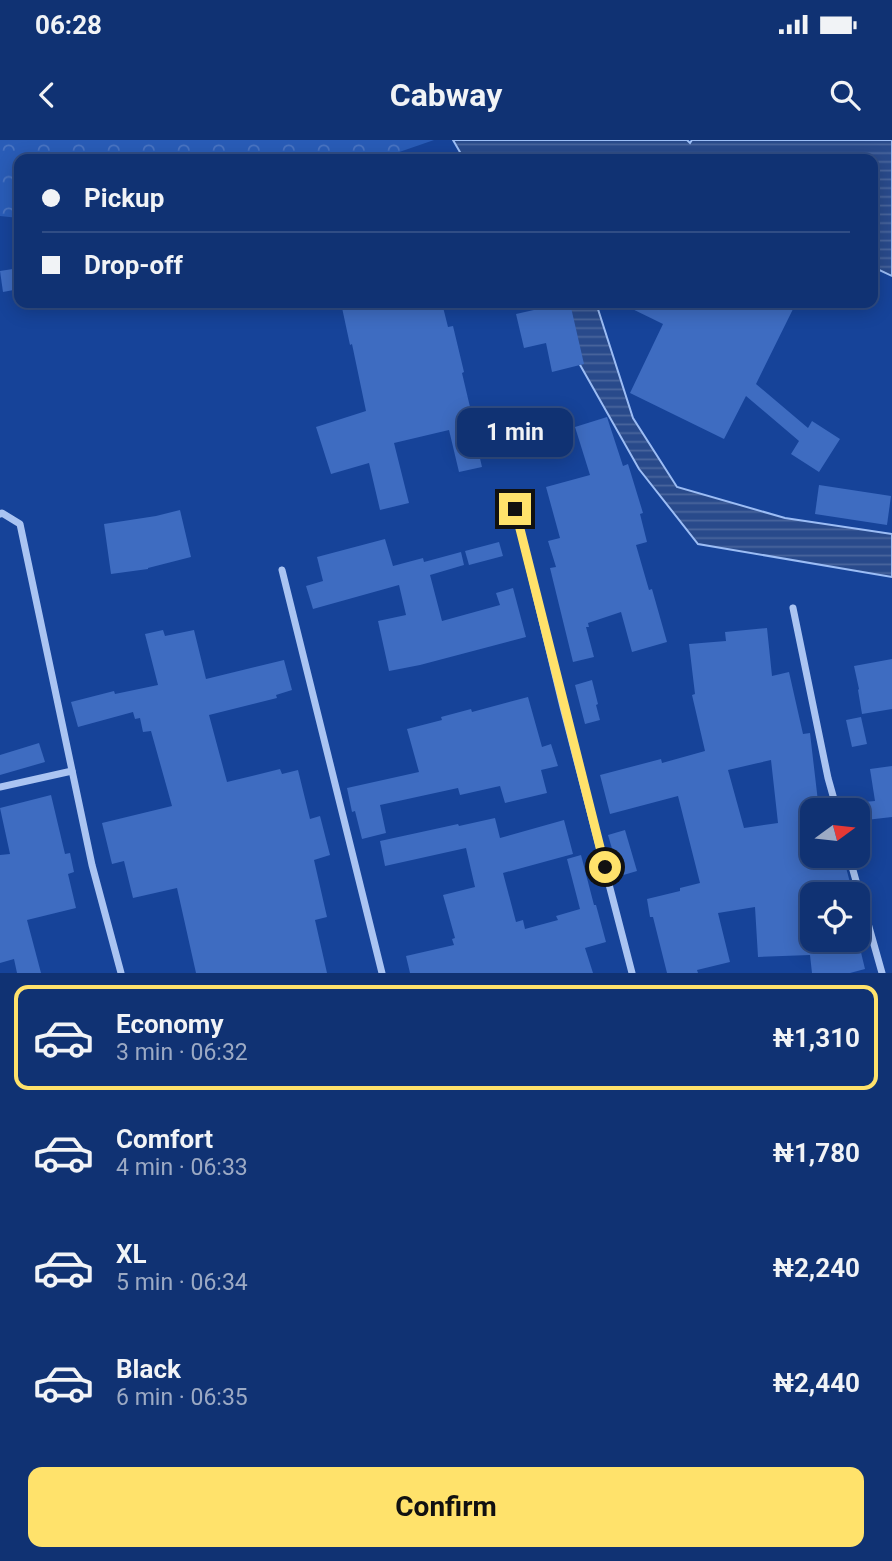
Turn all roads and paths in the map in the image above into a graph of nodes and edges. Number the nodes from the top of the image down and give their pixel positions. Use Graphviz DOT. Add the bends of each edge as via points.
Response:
graph roads {
  1 [pos="515,509"];
  2 [pos="0,514"];
  3 [pos="282,570"];
  4 [pos="793,608"];
  5 [pos="72,771"];
  6 [pos="0,787"];
  7 [pos="833,798"];
  8 [pos="852,868"];
  9 [pos="121,973"];
  10 [pos="382,973"];
  11 [pos="632,973"];
  12 [pos="882,973"];
  1 -- 11 [label="street"];
  2 -- 5 [label="street" via="20,524"];
  3 -- 10 [label="street"];
  4 -- 7 [label="street"];
  5 -- 6 [label="street"];
  5 -- 9 [label="street"];
  8 -- 12 [label="street"];
}
